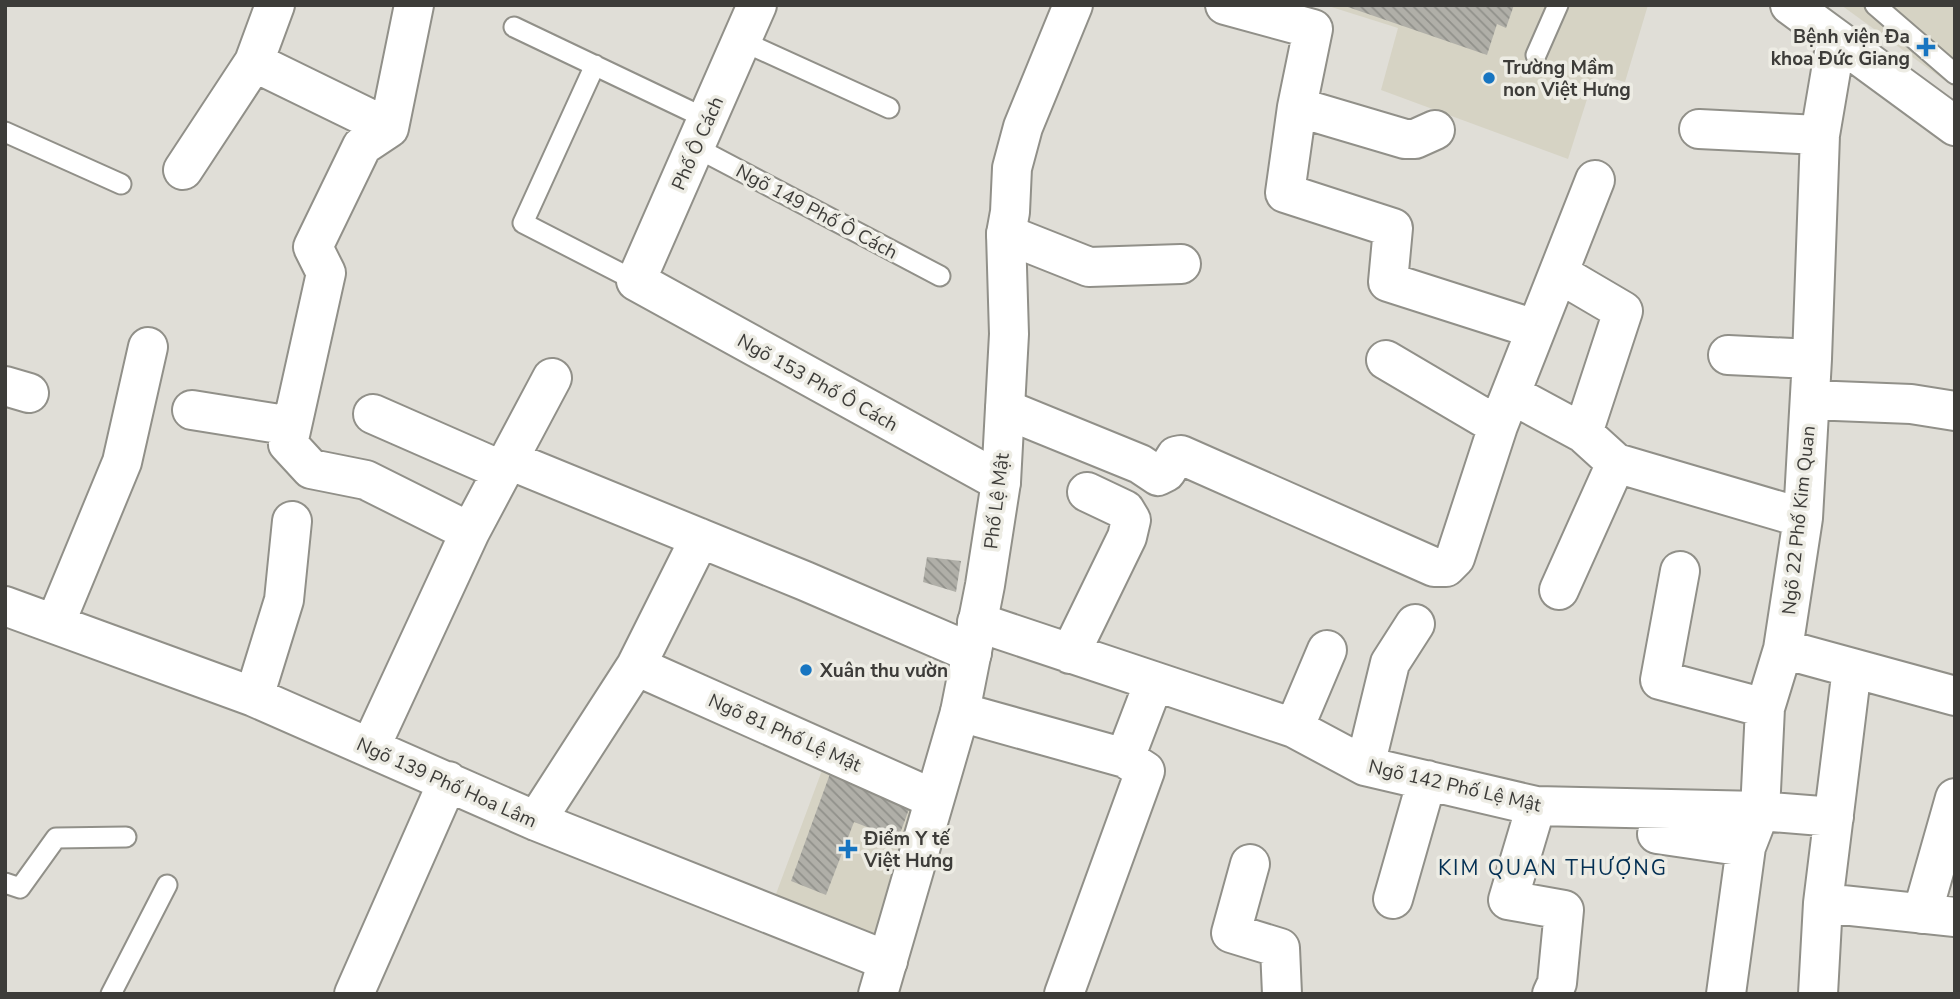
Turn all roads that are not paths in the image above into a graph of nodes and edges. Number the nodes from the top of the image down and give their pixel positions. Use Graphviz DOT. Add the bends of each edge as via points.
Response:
graph roads {
  1 [pos="275,5"];
  2 [pos="414,5"];
  3 [pos="1073,5"];
  4 [pos="1225,5"];
  5 [pos="1558,5"];
  6 [pos="1790,5"];
  7 [pos="1875,5"];
  8 [pos="751,15"];
  9 [pos="514,27"];
  10 [pos="1836,41"];
  11 [pos="1536,55"];
  12 [pos="254,62"];
  13 [pos="595,65"];
  14 [pos="1955,74"];
  15 [pos="1297,107"];
  16 [pos="889,108"];
  17 [pos="1955,126"];
  18 [pos="389,128"];
  19 [pos="1699,129"];
  20 [pos="1435,130"];
  21 [pos="5,132"];
  22 [pos="701,133"];
  23 [pos="1821,135"];
  24 [pos="183,170"];
  25 [pos="1595,180"];
  26 [pos="121,184"];
  27 [pos="1006,234"];
  28 [pos="1181,264"];
  29 [pos="1560,274"];
  30 [pos="940,276"];
  31 [pos="636,281"];
  32 [pos="1535,329"];
  33 [pos="148,347"];
  34 [pos="1728,355"];
  35 [pos="1812,359"];
  36 [pos="1386,360"];
  37 [pos="552,378"];
  38 [pos="1810,400"];
  39 [pos="1005,409"];
  40 [pos="192,410"];
  41 [pos="1504,410"];
  42 [pos="1955,411"];
  43 [pos="373,414"];
  44 [pos="292,426"];
  45 [pos="1583,433"];
  46 [pos="1616,463"];
  47 [pos="506,466"];
  48 [pos="1001,482"];
  49 [pos="1087,492"];
  50 [pos="1802,518"];
  51 [pos="292,521"];
  52 [pos="470,532"];
  53 [pos="700,538"];
  54 [pos="1680,570"];
  55 [pos="1559,590"];
  56 [pos="5,606"];
  57 [pos="55,624"];
  58 [pos="1415,624"];
  59 [pos="974,637"];
  60 [pos="1783,649"];
  61 [pos="1327,650"];
  62 [pos="1070,654"];
  63 [pos="636,666"];
  64 [pos="1852,668"];
  65 [pos="1154,682"];
  66 [pos="1955,696"];
  67 [pos="254,697"];
  68 [pos="1765,708"];
  69 [pos="960,712"];
  70 [pos="1294,728"];
  71 [pos="370,748"];
  72 [pos="1125,758"];
  73 [pos="1365,766"];
  74 [pos="1427,780"];
  75 [pos="448,781"];
  76 [pos="1955,798"];
  77 [pos="934,799"];
  78 [pos="1536,806"];
  79 [pos="1760,811"];
  80 [pos="1834,817"];
  81 [pos="536,821"];
  82 [pos="1657,834"];
  83 [pos="125,837"];
  84 [pos="1746,847"];
  85 [pos="1250,864"];
  86 [pos="5,883"];
  87 [pos="167,885"];
  88 [pos="1393,899"];
  89 [pos="1823,903"];
  90 [pos="1938,916"];
  91 [pos="883,977"];
  92 [pos="111,994"];
  93 [pos="354,994"];
  94 [pos="1064,994"];
  95 [pos="1282,994"];
  96 [pos="1552,994"];
  97 [pos="1726,994"];
  98 [pos="1818,994"];
  1 -- 12 [label="street"];
  2 -- 18 [label="street"];
  3 -- 27 [label="street, Phố Lệ Mật" via="1023,127 1012,168"];
  4 -- 15 [label="street" via="1313,29"];
  5 -- 11 [label="lane"];
  6 -- 10 [label="street"];
  7 -- 14 [label="lane"];
  8 -- 16 [label="lane"];
  8 -- 22 [label="street, Phố Ô Cách"];
  9 -- 13 [label="lane, Ngõ 149 Phố Ô Cách"];
  10 -- 17 [label="street"];
  10 -- 23 [label="street, Ngõ 22 Phố Kim Quan"];
  12 -- 18 [label="street"];
  12 -- 24 [label="street"];
  13 -- 22 [label="lane, Ngõ 149 Phố Ô Cách"];
  13 -- 31 [label="lane" via="523,223"];
  15 -- 20 [label="street" via="1405,139"];
  15 -- 32 [label="street" via="1285,193 1393,228 1388,282"];
  18 -- 44 [label="street" via="362,146 313,247 326,273"];
  19 -- 23 [label="street"];
  21 -- 26 [label="lane"];
  22 -- 30 [label="lane, Ngõ 149 Phố Ô Cách"];
  22 -- 31 [label="street, Phố Ô Cách"];
  23 -- 35 [label="street, Ngõ 22 Phố Kim Quan"];
  25 -- 29 [label="street"];
  27 -- 28 [label="street" via="1089,267"];
  27 -- 39 [label="street, Phố Lệ Mật" via="1009,334"];
  29 -- 32 [label="street"];
  29 -- 45 [label="street" via="1623,311"];
  31 -- 48 [label="street, Ngõ 153 Phố Ô Cách"];
  32 -- 41 [label="street"];
  33 -- 57 [label="street" via="122,462"];
  34 -- 35 [label="street"];
  35 -- 38 [label="street, Ngõ 22 Phố Kim Quan"];
  36 -- 41 [label="street"];
  37 -- 47 [label="street"];
  38 -- 42 [label="street" via="1911,404"];
  38 -- 50 [label="street, Ngõ 22 Phố Kim Quan"];
  39 -- 41 [label="street" via="1140,464 1158,476 1181,455 1434,567 1446,567 1455,558"];
  39 -- 48 [label="street, Phố Lệ Mật"];
  40 -- 44 [label="street"];
  41 -- 45 [label="street"];
  43 -- 47 [label="street, Ngõ 142 Phố Lệ Mật"];
  44 -- 52 [label="street" via="288,444 311,469 366,480"];
  45 -- 46 [label="street"];
  46 -- 50 [label="street"];
  46 -- 55 [label="street"];
  47 -- 52 [label="street"];
  47 -- 53 [label="street, Ngõ 142 Phố Lệ Mật"];
  48 -- 59 [label="street, Phố Lệ Mật"];
  49 -- 62 [label="street" via="1125,510 1131,520"];
  50 -- 60 [label="street, Ngõ 22 Phố Kim Quan"];
  51 -- 67 [label="street" via="284,600"];
  52 -- 71 [label="street"];
  53 -- 59 [label="street, Ngõ 142 Phố Lệ Mật" via="805,581"];
  53 -- 63 [label="street"];
  54 -- 68 [label="street" via="1660,680"];
  56 -- 57 [label="street, Ngõ 139 Phố Hoa Lâm"];
  57 -- 67 [label="street, Ngõ 139 Phố Hoa Lâm"];
  58 -- 73 [label="street" via="1390,663"];
  59 -- 62 [label="street, Ngõ 142 Phố Lệ Mật"];
  59 -- 69 [label="street, Phố Lệ Mật"];
  60 -- 64 [label="street"];
  60 -- 68 [label="street, Ngõ 22 Phố Kim Quan"];
  61 -- 70 [label="street"];
  62 -- 65 [label="street, Ngõ 142 Phố Lệ Mật"];
  63 -- 77 [label="street, Ngõ 81 Phố Lệ Mật"];
  63 -- 81 [label="street"];
  64 -- 66 [label="street"];
  64 -- 80 [label="street"];
  65 -- 70 [label="street, Ngõ 142 Phố Lệ Mật"];
  65 -- 72 [label="street"];
  67 -- 71 [label="street, Ngõ 139 Phố Hoa Lâm"];
  68 -- 79 [label="street, Ngõ 22 Phố Kim Quan"];
  69 -- 72 [label="street"];
  69 -- 77 [label="street, Phố Lệ Mật"];
  70 -- 73 [label="street, Ngõ 142 Phố Lệ Mật"];
  71 -- 75 [label="street, Ngõ 139 Phố Hoa Lâm"];
  72 -- 94 [label="street" via="1145,771"];
  73 -- 74 [label="street, Ngõ 142 Phố Lệ Mật"];
  74 -- 78 [label="street, Ngõ 142 Phố Lệ Mật"];
  74 -- 88 [label="street"];
  75 -- 81 [label="street, Ngõ 139 Phố Hoa Lâm"];
  75 -- 93 [label="street"];
  76 -- 90 [label="street"];
  77 -- 91 [label="street, Phố Lệ Mật"];
  78 -- 79 [label="street, Ngõ 142 Phố Lệ Mật"];
  78 -- 96 [label="street" via="1508,900 1564,910"];
  79 -- 80 [label="street, Ngõ 142 Phố Lệ Mật"];
  79 -- 84 [label="street, Ngõ 22 Phố Kim Quan"];
  80 -- 89 [label="street"];
  81 -- 91 [label="street, Ngõ 139 Phố Hoa Lâm"];
  82 -- 84 [label="street"];
  83 -- 86 [label="lane" via="56,838 20,888"];
  84 -- 97 [label="street, Ngõ 22 Phố Kim Quan"];
  85 -- 95 [label="street" via="1231,933 1280,948"];
  87 -- 92 [label="lane"];
  89 -- 90 [label="street"];
  89 -- 98 [label="street"];
}
